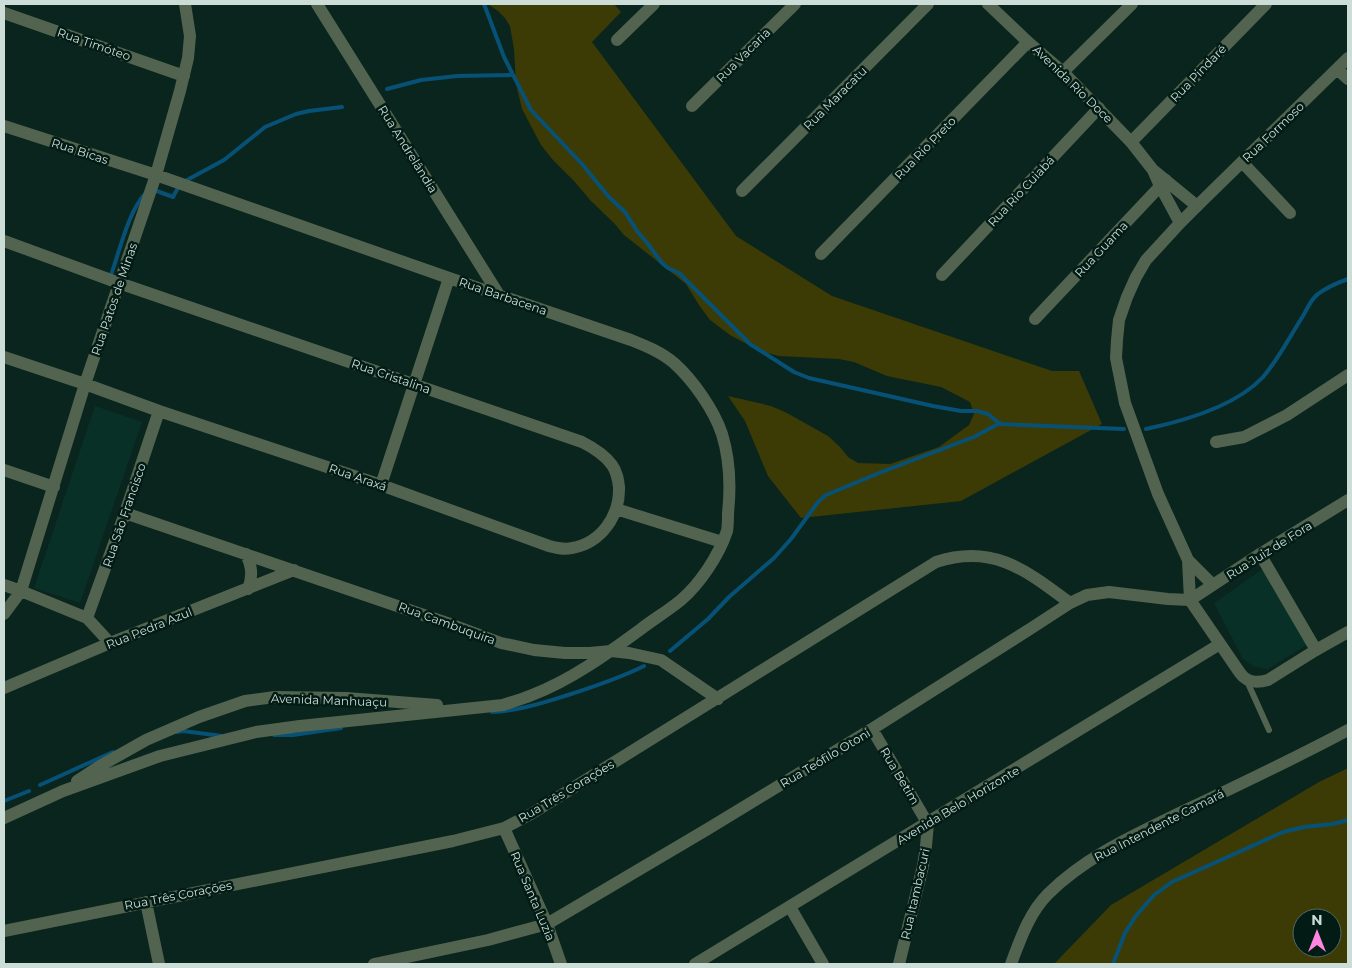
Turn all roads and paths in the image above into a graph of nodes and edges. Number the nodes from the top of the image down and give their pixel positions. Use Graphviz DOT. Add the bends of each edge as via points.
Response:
graph roads {
  1 [pos="185,4"];
  2 [pos="317,4"];
  3 [pos="654,4"];
  4 [pos="794,4"];
  5 [pos="928,4"];
  6 [pos="1132,4"];
  7 [pos="1266,4"];
  8 [pos="991,5"];
  9 [pos="7,10"];
  10 [pos="617,40"];
  11 [pos="1028,42"];
  12 [pos="1348,58"];
  13 [pos="1338,69"];
  14 [pos="1063,72"];
  15 [pos="184,76"];
  16 [pos="1348,79"];
  17 [pos="692,106"];
  18 [pos="1099,108"];
  19 [pos="4,126"];
  20 [pos="1131,142"];
  21 [pos="1242,162"];
  22 [pos="156,175"];
  23 [pos="1163,183"];
  24 [pos="742,191"];
  25 [pos="1197,206"];
  26 [pos="1290,213"];
  27 [pos="1180,223"];
  28 [pos="4,241"];
  29 [pos="821,254"];
  30 [pos="942,275"];
  31 [pos="449,278"];
  32 [pos="119,283"];
  33 [pos="499,295"];
  34 [pos="1035,319"];
  35 [pos="4,357"];
  36 [pos="1348,375"];
  37 [pos="85,384"];
  38 [pos="414,384"];
  39 [pos="159,411"];
  40 [pos="1216,442"];
  41 [pos="4,470"];
  42 [pos="381,485"];
  43 [pos="54,487"];
  44 [pos="1348,500"];
  45 [pos="616,509"];
  46 [pos="125,513"];
  47 [pos="724,536"];
  48 [pos="246,554"];
  49 [pos="1260,554"];
  50 [pos="1188,560"];
  51 [pos="294,570"];
  52 [pos="4,585"];
  53 [pos="1213,585"];
  54 [pos="248,589"];
  55 [pos="22,591"];
  56 [pos="1190,600"];
  57 [pos="1070,603"];
  58 [pos="4,614"];
  59 [pos="87,618"];
  60 [pos="1204,621"];
  61 [pos="1348,632"];
  62 [pos="110,643"];
  63 [pos="1220,644"];
  64 [pos="1316,650"];
  65 [pos="610,651"];
  66 [pos="1243,677"];
  67 [pos="4,688"];
  68 [pos="718,699"];
  69 [pos="466,708"];
  70 [pos="872,729"];
  71 [pos="1269,730"];
  72 [pos="1348,730"];
  73 [pos="63,792"];
  74 [pos="4,818"];
  75 [pos="928,824"];
  76 [pos="504,828"];
  77 [pos="146,902"];
  78 [pos="790,907"];
  79 [pos="547,924"];
  80 [pos="4,931"];
  81 [pos="160,964"];
  82 [pos="374,964"];
  83 [pos="561,964"];
  84 [pos="695,964"];
  85 [pos="823,964"];
  86 [pos="899,964"];
  87 [pos="1011,964"];
  1 -- 15 [label="street, Rua Patos de Minas" via="190,36"];
  2 -- 33 [label="street, Rua Andrelândia"];
  3 -- 10 [label="street"];
  4 -- 17 [label="street, Rua Vacaria"];
  5 -- 24 [label="street, Rua Maracatu"];
  6 -- 14 [label="street"];
  7 -- 20 [label="street, Rua Pindaré"];
  8 -- 11 [label="street, Avenida Rio Doce"];
  9 -- 15 [label="street, Rua Timóteo"];
  11 -- 14 [label="street, Avenida Rio Doce"];
  11 -- 29 [label="street, Rua Rio Preto"];
  12 -- 13 [label="street, Rua Formoso"];
  13 -- 16 [label="street"];
  13 -- 21 [label="street, Rua Formoso"];
  14 -- 18 [label="street, Avenida Rio Doce"];
  15 -- 22 [label="street, Rua Patos de Minas"];
  18 -- 20 [label="street, Avenida Rio Doce"];
  18 -- 30 [label="street, Rua Rio Cuiabá"];
  19 -- 22 [label="street, Rua Bicas"];
  20 -- 23 [label="street, Avenida Rio Doce"];
  21 -- 25 [label="street, Rua Formoso"];
  21 -- 26 [label="street"];
  22 -- 31 [label="street, Rua Barbacena"];
  22 -- 32 [label="street, Rua Patos de Minas"];
  23 -- 25 [label="street, Avenida Rio Doce"];
  23 -- 27 [label="street, Avenida Rio Doce"];
  23 -- 34 [label="street, Rua Guama"];
  25 -- 27 [label="street, Rua Formoso"];
  27 -- 50 [label="street, Rua Formoso" via="1146,260 1136,277 1119,320 1116,358 1125,403 1158,494"];
  28 -- 32 [label="street, Rua Cristalina"];
  31 -- 33 [label="street, Rua Barbacena"];
  31 -- 38 [label="street"];
  32 -- 37 [label="street, Rua Patos de Minas"];
  32 -- 38 [label="street, Rua Cristalina"];
  33 -- 47 [label="street, Rua Barbacena" via="639,343 674,363 718,422 726,448 730,490"];
  35 -- 37 [label="street, Rua Araxá"];
  36 -- 40 [label="street" via="1287,415 1244,437"];
  37 -- 39 [label="street, Rua Araxá"];
  37 -- 43 [label="street, Rua Patos de Minas"];
  38 -- 42 [label="street"];
  38 -- 45 [label="street, Rua Cristalina" via="567,436 595,449 614,467 618,478"];
  39 -- 42 [label="street, Rua Araxá"];
  39 -- 46 [label="street, Rua São Francisco"];
  41 -- 43 [label="street"];
  42 -- 45 [label="street, Rua Araxá" via="560,548 584,545 598,536 608,526"];
  43 -- 55 [label="street, Rua Patos de Minas"];
  44 -- 49 [label="street, Rua Juiz de Fora"];
  45 -- 47 [label="street"];
  46 -- 48 [label="street, Rua Cambuquira"];
  46 -- 59 [label="street, Rua São Francisco"];
  47 -- 65 [label="street" via="710,565 681,600"];
  48 -- 51 [label="street, Rua Cambuquira"];
  48 -- 54 [label="street" via="252,572"];
  49 -- 53 [label="street, Rua Juiz de Fora"];
  49 -- 64 [label="street"];
  50 -- 53 [label="street"];
  50 -- 56 [label="street"];
  51 -- 54 [label="street, Rua Pedra Azul"];
  51 -- 65 [label="street, Rua Cambuquira" via="501,643 564,653"];
  52 -- 55 [label="street"];
  53 -- 56 [label="street, Rua Juiz de Fora"];
  53 -- 60 [label="street" via="1205,597"];
  54 -- 62 [label="street, Rua Pedra Azul"];
  55 -- 58 [label="street"];
  55 -- 59 [label="street"];
  56 -- 57 [label="street, Rua Teófilo Otoni" via="1109,592 1087,595"];
  56 -- 60 [label="street"];
  57 -- 68 [label="street, Rua Três Corações" via="1010,563 973,555 949,558 936,562"];
  57 -- 70 [label="street, Rua Teófilo Otoni"];
  59 -- 62 [label="street"];
  60 -- 63 [label="street"];
  61 -- 64 [label="street"];
  62 -- 67 [label="street, Rua Pedra Azul"];
  63 -- 66 [label="street"];
  63 -- 75 [label="street, Avenida Belo Horizonte"];
  64 -- 66 [label="street" via="1268,680 1256,682"];
  65 -- 68 [label="street" via="661,660"];
  65 -- 69 [label="street, Avenida Manhuaçu" via="533,695 503,705"];
  66 -- 71 [label="lane"];
  68 -- 76 [label="street, Rua Três Corações"];
  69 -- 73 [label="street, Avenida Manhuaçu" via="256,732 160,756"];
  69 -- 73 [label="street, Avenida Manhuaçu" via="346,698 275,697 245,701 146,740"];
  70 -- 75 [label="street, Rua Betim"];
  70 -- 79 [label="street, Rua Teófilo Otoni"];
  72 -- 87 [label="street, Rua Intendente Camará" via="1129,838 1084,864 1047,895 1036,909"];
  73 -- 74 [label="street, Avenida Manhuaçu"];
  75 -- 78 [label="street, Avenida Belo Horizonte"];
  75 -- 86 [label="street, Rua Itambacuri" via="923,866"];
  76 -- 77 [label="street, Rua Três Corações"];
  76 -- 79 [label="street, Rua Santa Luzia"];
  77 -- 80 [label="street, Rua Três Corações"];
  77 -- 81 [label="street"];
  78 -- 84 [label="street, Avenida Belo Horizonte"];
  78 -- 85 [label="street"];
  79 -- 82 [label="street, Rua Teófilo Otoni"];
  79 -- 83 [label="street, Rua Santa Luzia"];
}
